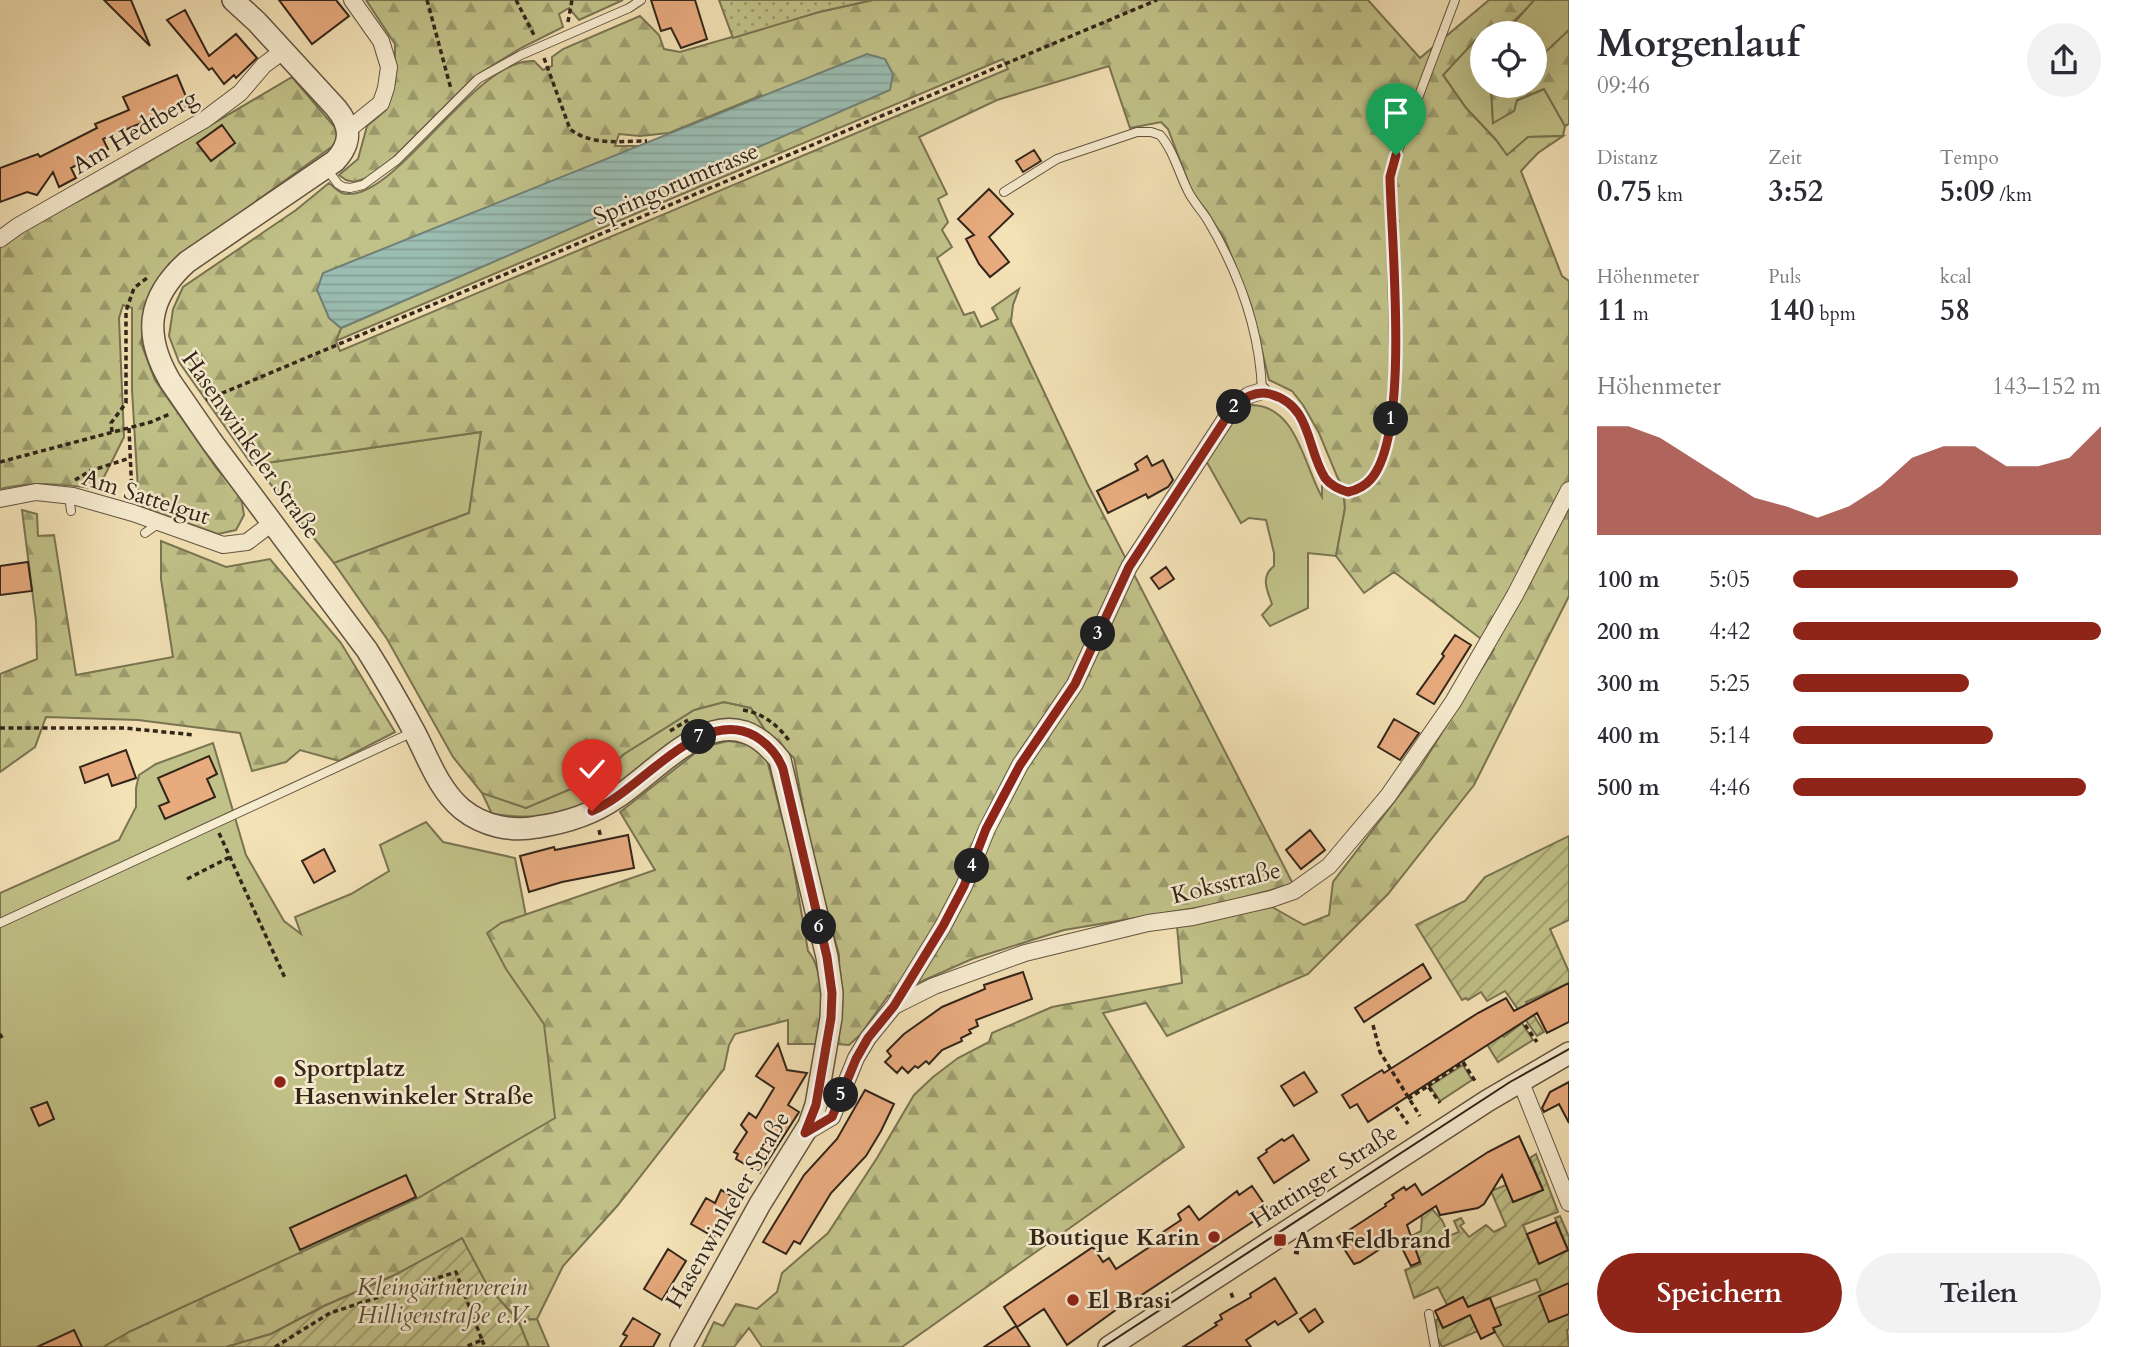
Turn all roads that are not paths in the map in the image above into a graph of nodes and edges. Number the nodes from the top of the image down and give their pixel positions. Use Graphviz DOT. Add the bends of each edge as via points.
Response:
graph roads {
  1 [pos="233,0"];
  2 [pos="352,0"];
  3 [pos="640,0"];
  4 [pos="1455,0"];
  5 [pos="283,51"];
  6 [pos="349,129"];
  7 [pos="326,169"];
  8 [pos="1004,192"];
  9 [pos="0,239"];
  10 [pos="1262,391"];
  11 [pos="1569,490"];
  12 [pos="0,499"];
  13 [pos="159,523"];
  14 [pos="272,523"];
  15 [pos="145,533"];
  16 [pos="414,732"];
  17 [pos="0,923"];
  18 [pos="894,1006"];
  19 [pos="1569,1053"];
  20 [pos="1520,1080"];
  21 [pos="805,1133"];
  22 [pos="1569,1203"];
  23 [pos="1429,1314"];
  24 [pos="681,1347"];
  25 [pos="1109,1347"];
  26 [pos="1434,1347"];
  1 -- 5 [label="street"];
  2 -- 6 [label="street" via="381,41 389,67 381,103"];
  3 -- 7 [label="lane" via="478,79 397,160 363,185 343,187"];
  4 -- 10 [label="lane" via="1390,172 1395,394 1385,450 1372,478 1348,492 1331,484 1296,409 1279,396"];
  5 -- 6 [label="street" via="336,108"];
  5 -- 9 [label="street, Am Hedtberg" via="204,120"];
  6 -- 7 [label="street, Hasenwinkeler Straße" via="343,152"];
  7 -- 14 [label="street, Hasenwinkeler Straße, bridge" via="173,275 157,305 153,330 158,360 170,381"];
  8 -- 10 [label="lane" via="1057,159 1137,132 1160,135 1226,256 1246,305 1258,344"];
  10 -- 18 [label="street" via="1232,409 1129,567 1075,684 1020,765 958,896"];
  11 -- 18 [label="street, Koksstraße" via="1453,702 1388,796 1312,880 1271,899 1025,953 934,986"];
  12 -- 13 [label="street, Am Sattelgut" via="52,492 70,503 133,513"];
  13 -- 14 [label="street, Am Sattelgut" via="230,545 247,542"];
  13 -- 15 [label="lane"];
  14 -- 16 [label="street, Hasenwinkeler Straße" via="367,650"];
  16 -- 17 [label="lane"];
  16 -- 21 [label="street, Hasenwinkeler Straße" via="455,802 479,819 513,829 561,823 596,810 690,742 715,730 741,731 761,740 780,760 785,777 832,993 816,1105"];
  18 -- 21 [label="street, Koksstraße" via="856,1059 832,1117"];
  19 -- 20 [label="street, Hattinger Straße"];
  20 -- 22 [label="street"];
  20 -- 25 [label="street, Hattinger Straße"];
  21 -- 24 [label="street, Hasenwinkeler Straße"];
  23 -- 26 [label="lane"];
}
